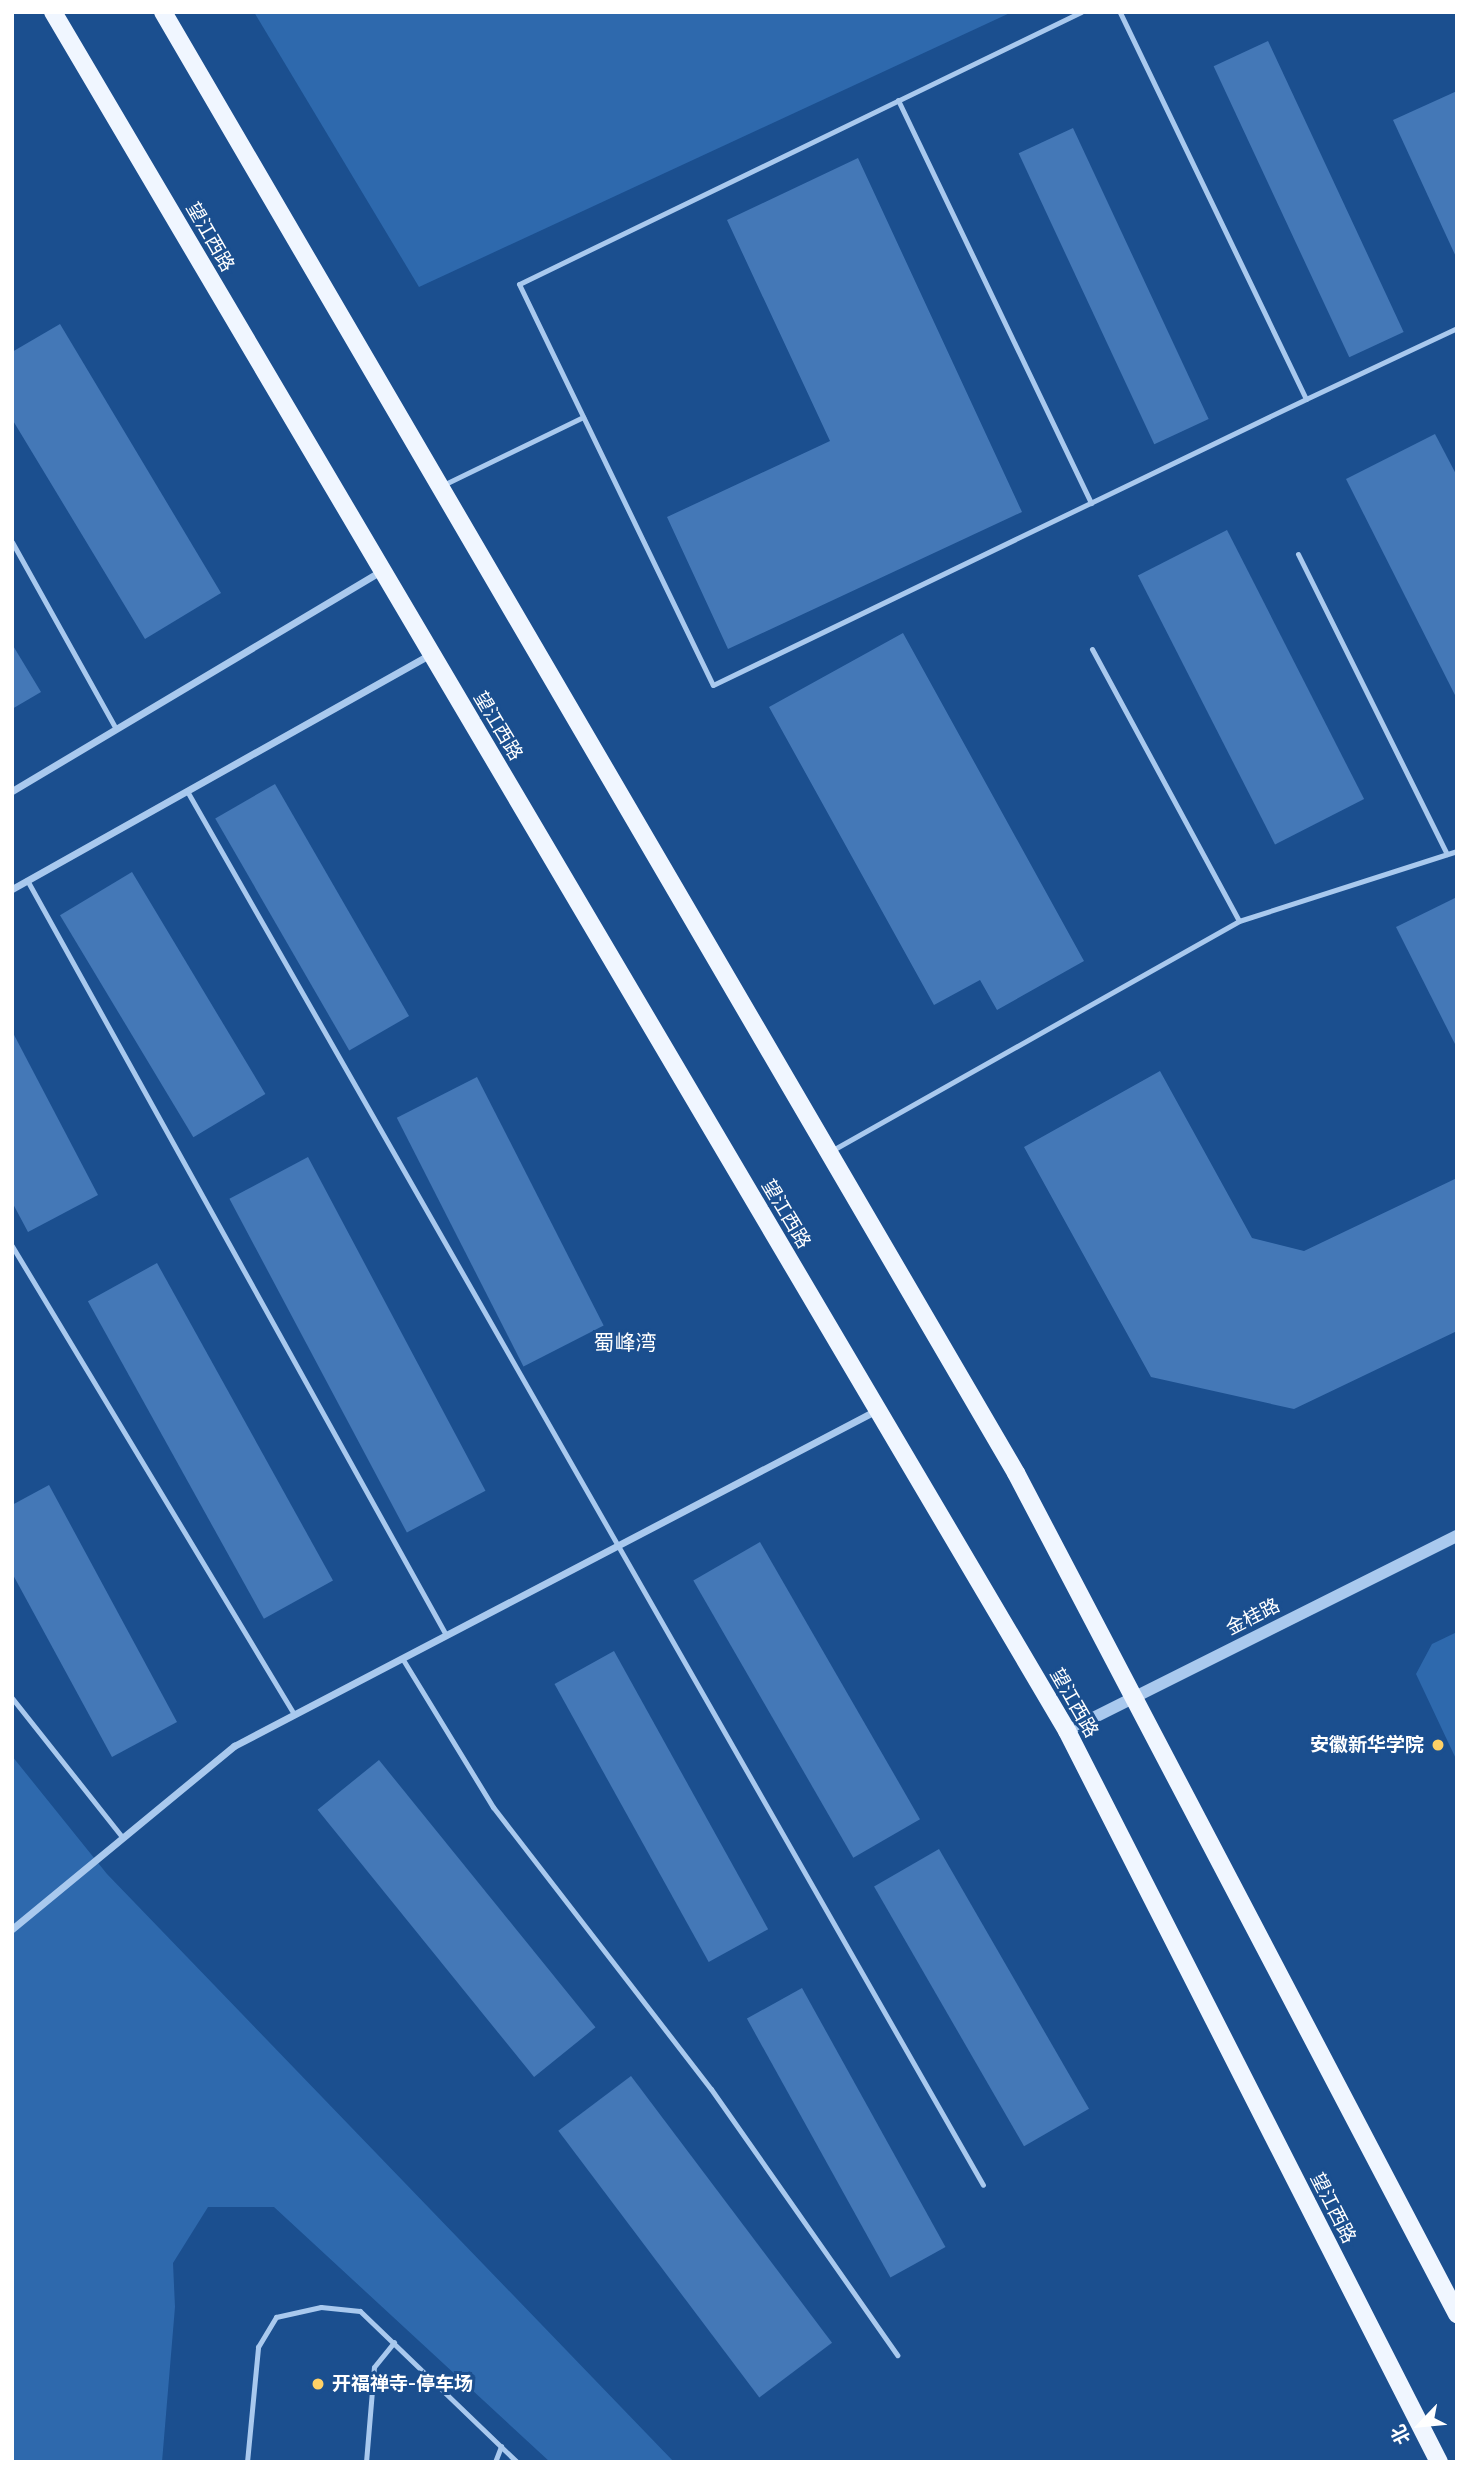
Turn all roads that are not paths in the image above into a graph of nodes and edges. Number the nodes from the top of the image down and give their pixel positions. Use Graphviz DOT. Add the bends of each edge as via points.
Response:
graph roads {
  1 [pos="53,12"];
  2 [pos="163,12"];
  3 [pos="1081,12"];
  4 [pos="1120,12"];
  5 [pos="898,100"];
  6 [pos="1457,328"];
  7 [pos="1306,399"];
  8 [pos="583,417"];
  9 [pos="439,487"];
  10 [pos="1091,502"];
  11 [pos="12,542"];
  12 [pos="1298,554"];
  13 [pos="382,570"];
  14 [pos="1092,649"];
  15 [pos="431,653"];
  16 [pos="116,729"];
  17 [pos="187,791"];
  18 [pos="12,792"];
  19 [pos="1457,851"];
  20 [pos="1447,854"];
  21 [pos="27,880"];
  22 [pos="12,889"];
  23 [pos="1239,921"];
  24 [pos="828,1153"];
  25 [pos="12,1246"];
  26 [pos="877,1410"];
  27 [pos="1457,1536"];
  28 [pos="619,1544"];
  29 [pos="446,1635"];
  30 [pos="402,1658"];
  31 [pos="12,1698"];
  32 [pos="1133,1698"];
  33 [pos="294,1714"];
  34 [pos="1067,1731"];
  35 [pos="122,1837"];
  36 [pos="12,1929"];
  37 [pos="983,2185"];
  38 [pos="1457,2314"];
  39 [pos="394,2343"];
  40 [pos="897,2355"];
  41 [pos="501,2446"];
  42 [pos="247,2462"];
  43 [pos="366,2462"];
  44 [pos="495,2462"];
  45 [pos="517,2462"];
  46 [pos="1439,2462"];
  1 -- 13 [label="main road, 望江西路"];
  2 -- 9 [label="main road"];
  3 -- 5 [label="lane"];
  4 -- 7 [label="lane"];
  5 -- 8 [label="lane" via="519,284"];
  5 -- 10 [label="lane"];
  6 -- 7 [label="lane"];
  7 -- 10 [label="lane"];
  8 -- 9 [label="lane"];
  8 -- 10 [label="lane" via="713,685"];
  9 -- 24 [label="main road"];
  11 -- 16 [label="lane"];
  12 -- 20 [label="lane"];
  13 -- 15 [label="main road, 望江西路"];
  13 -- 16 [label="street"];
  14 -- 23 [label="lane"];
  15 -- 17 [label="street"];
  15 -- 26 [label="main road, 望江西路"];
  16 -- 18 [label="street"];
  17 -- 21 [label="street"];
  17 -- 28 [label="lane"];
  19 -- 20 [label="lane"];
  20 -- 23 [label="lane"];
  21 -- 22 [label="street"];
  21 -- 29 [label="lane"];
  23 -- 24 [label="lane"];
  24 -- 32 [label="main road" via="1016,1473"];
  25 -- 33 [label="lane"];
  26 -- 28 [label="street"];
  26 -- 34 [label="main road, 望江西路"];
  27 -- 32 [label="street, 金桂路"];
  28 -- 29 [label="street"];
  28 -- 37 [label="lane"];
  29 -- 30 [label="street"];
  30 -- 33 [label="street"];
  30 -- 40 [label="lane" via="493,1807 711,2089"];
  31 -- 35 [label="lane"];
  32 -- 34 [label="street, 金桂路"];
  32 -- 38 [label="main road"];
  33 -- 35 [label="street" via="234,1745"];
  34 -- 46 [label="main road, 望江西路"];
  35 -- 36 [label="street"];
  39 -- 41 [label="lane"];
  39 -- 42 [label="lane" via="360,2311 320,2307 276,2317 258,2347"];
  39 -- 43 [label="lane" via="374,2367"];
  41 -- 44 [label="lane"];
  41 -- 45 [label="lane"];
}
